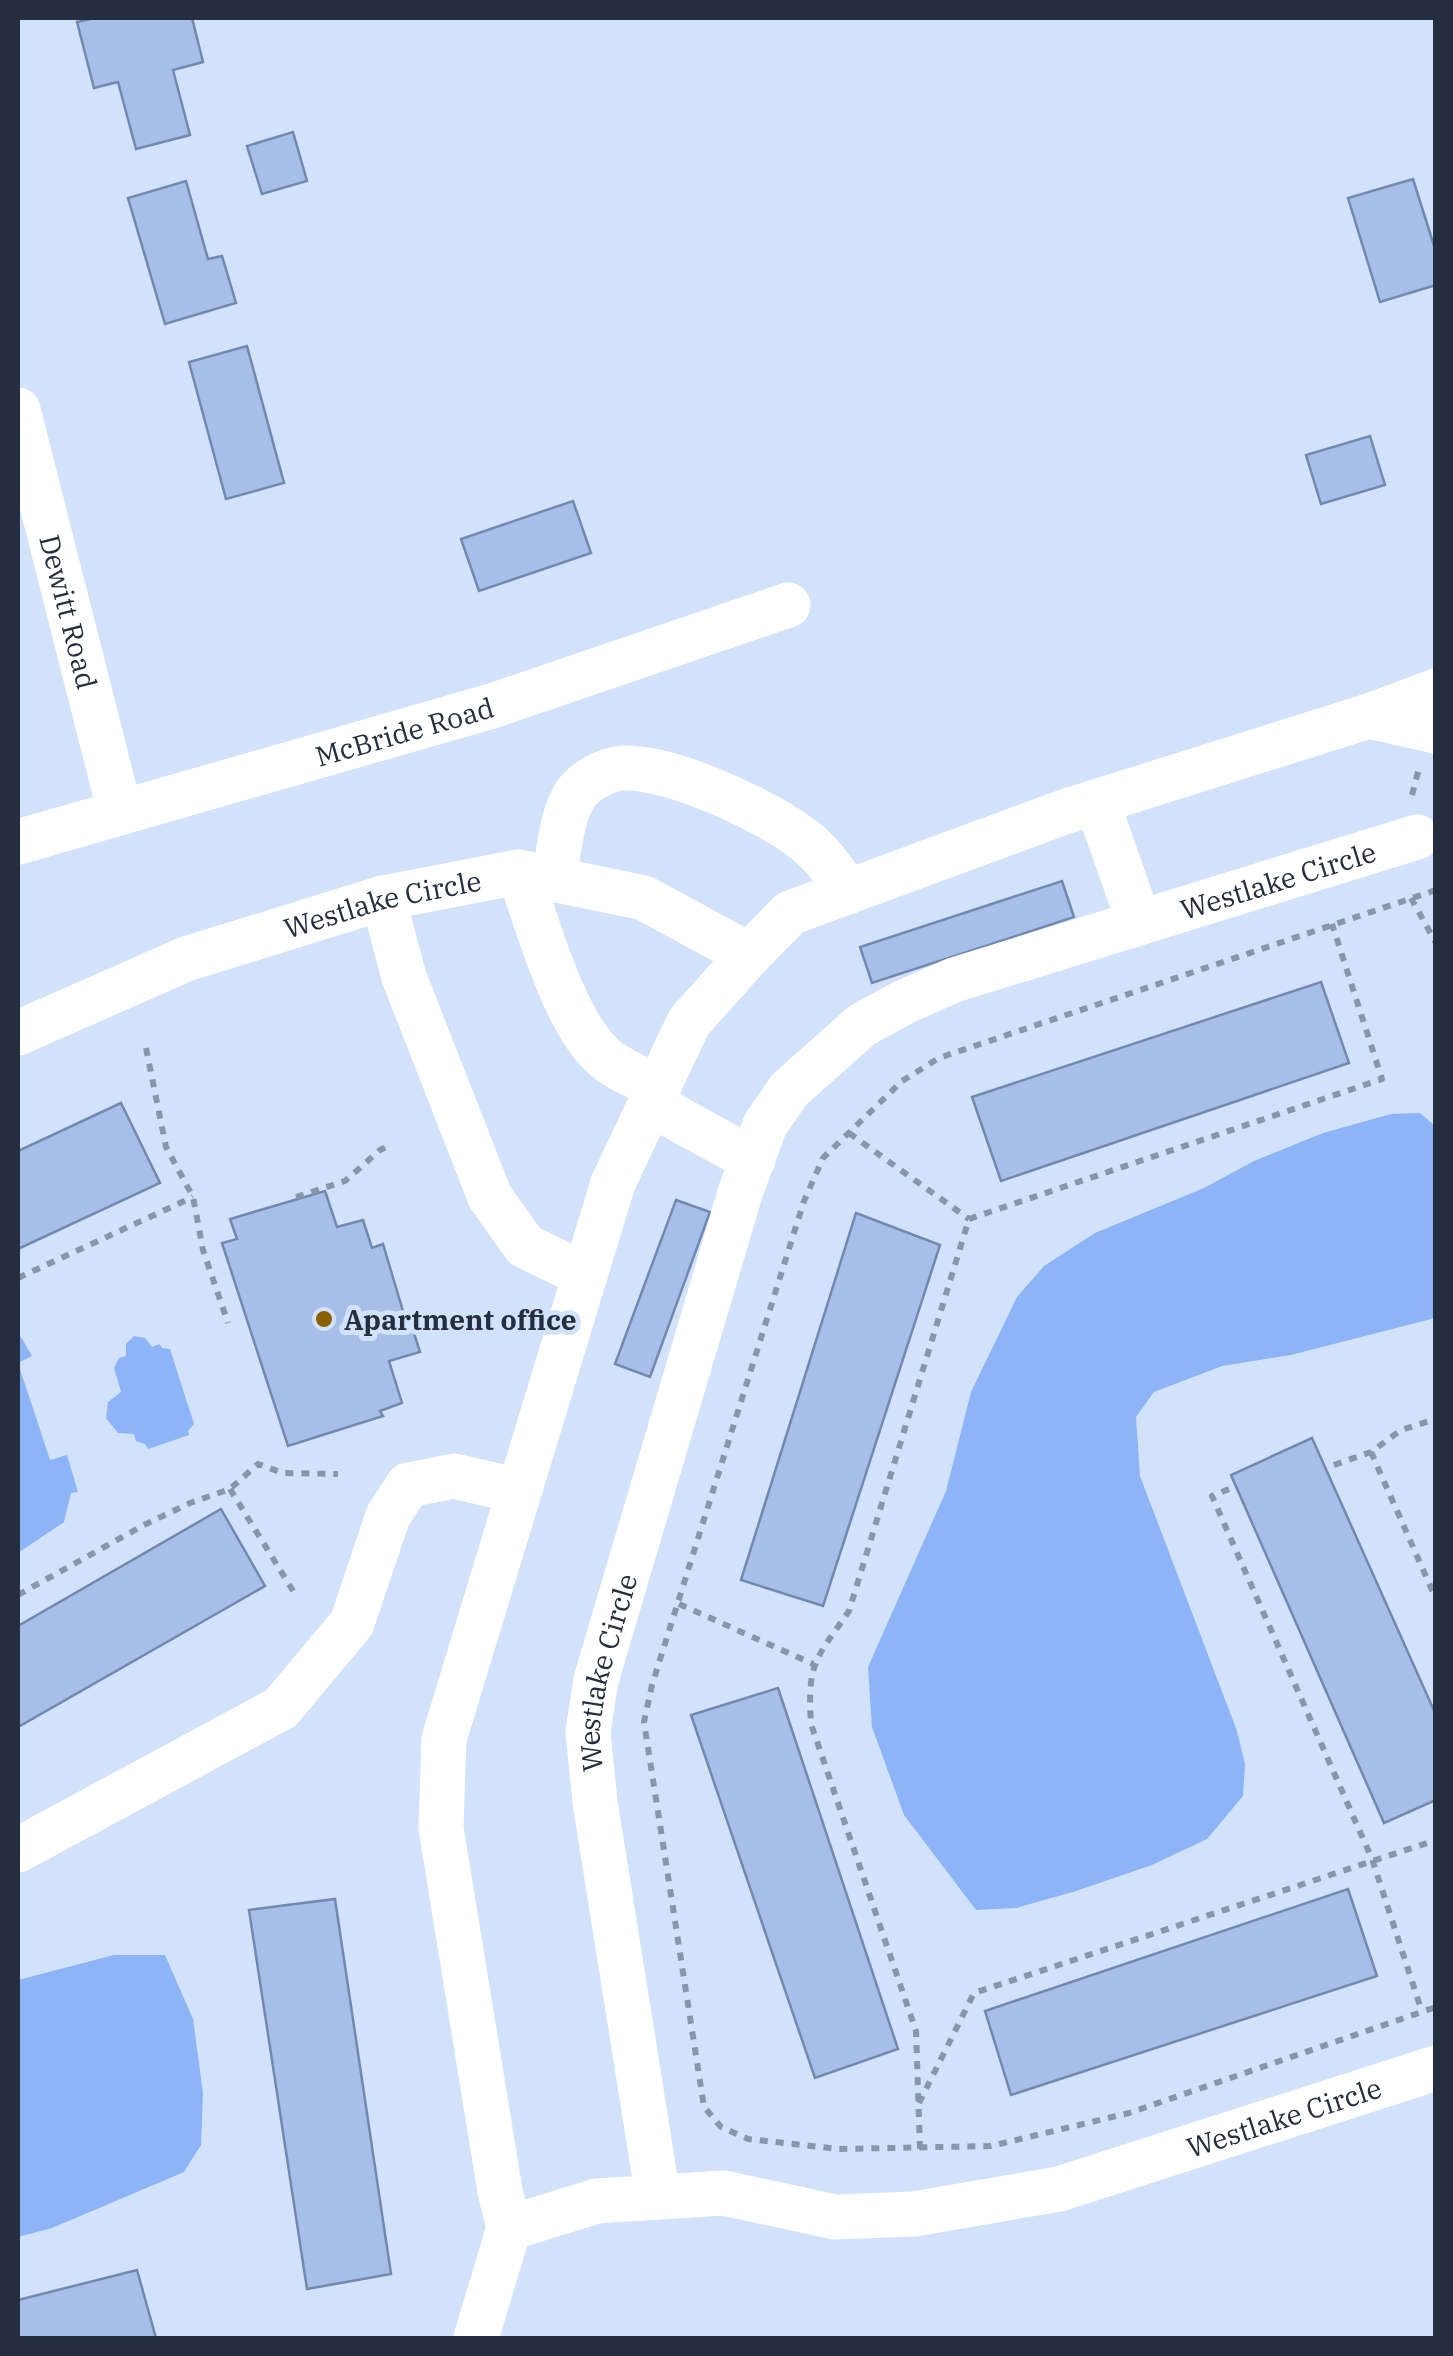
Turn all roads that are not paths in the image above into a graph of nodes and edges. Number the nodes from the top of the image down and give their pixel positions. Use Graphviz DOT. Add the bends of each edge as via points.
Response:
graph roads {
  1 [pos="18,410"];
  2 [pos="788,605"];
  3 [pos="1436,690"];
  4 [pos="1369,716"];
  5 [pos="1436,730"];
  6 [pos="1096,802"];
  7 [pos="120,812"];
  8 [pos="1418,837"];
  9 [pos="18,842"];
  10 [pos="536,876"];
  11 [pos="848,892"];
  12 [pos="382,898"];
  13 [pos="1139,922"];
  14 [pos="749,955"];
  15 [pos="18,1034"];
  16 [pos="655,1096"];
  17 [pos="753,1160"];
  18 [pos="584,1275"];
  19 [pos="518,1492"];
  20 [pos="18,1850"];
  21 [pos="1436,2068"];
  22 [pos="658,2197"];
  23 [pos="509,2228"];
  24 [pos="476,2338"];
  1 -- 7 [label="street, Dewitt Road"];
  2 -- 7 [label="street, McBride Road" via="492,706"];
  3 -- 4 [label="street"];
  4 -- 5 [label="street"];
  4 -- 6 [label="street"];
  6 -- 11 [label="street"];
  6 -- 13 [label="street"];
  7 -- 9 [label="street, McBride Road"];
  8 -- 13 [label="street, Westlake Circle"];
  10 -- 11 [label="street" via="578,791 622,767 653,770 768,816 806,842"];
  10 -- 12 [label="street, Westlake Circle"];
  10 -- 14 [label="street, Westlake Circle" via="644,898"];
  10 -- 16 [label="street" via="558,980 584,1035"];
  11 -- 14 [label="street" via="790,913"];
  12 -- 15 [label="street, Westlake Circle" via="186,958"];
  12 -- 18 [label="street" via="404,977 490,1197 525,1246"];
  13 -- 17 [label="street, Westlake Circle" via="954,980 862,1025 789,1090 765,1125"];
  14 -- 16 [label="street" via="689,1022"];
  16 -- 17 [label="street"];
  16 -- 18 [label="street" via="613,1183"];
  17 -- 22 [label="street, Westlake Circle" via="596,1680 588,1731"];
  18 -- 19 [label="street"];
  19 -- 20 [label="street" via="454,1476 408,1486 388,1516 352,1623 281,1708"];
  19 -- 23 [label="street" via="444,1739 441,1828"];
  21 -- 22 [label="street, Westlake Circle" via="1059,2190 914,2214 835,2216 724,2193"];
  22 -- 23 [label="street, Westlake Circle" via="597,2200"];
  23 -- 24 [label="street"];
}
